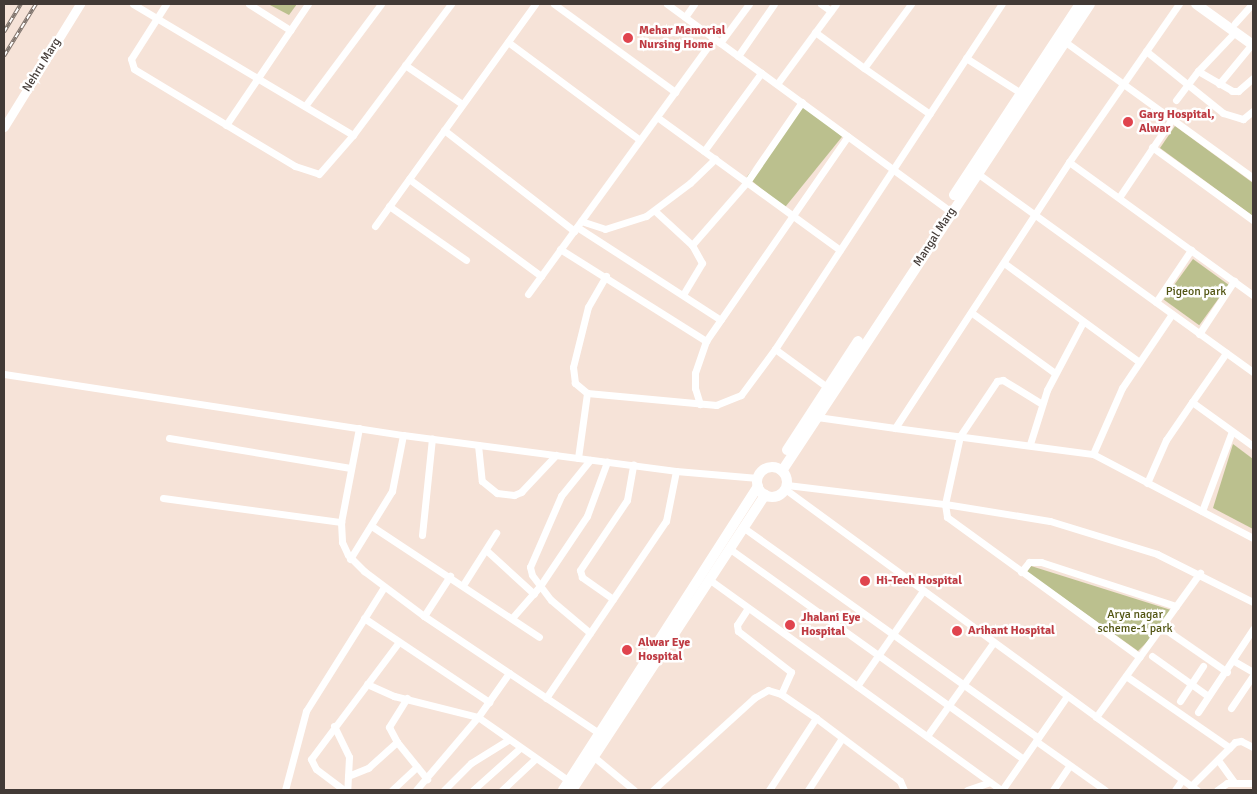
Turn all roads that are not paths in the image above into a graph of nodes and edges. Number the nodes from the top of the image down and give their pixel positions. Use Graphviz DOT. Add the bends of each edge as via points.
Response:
graph roads {
  1 [pos="80,4"];
  2 [pos="133,4"];
  3 [pos="166,4"];
  4 [pos="250,4"];
  5 [pos="308,4"];
  6 [pos="381,4"];
  7 [pos="451,4"];
  8 [pos="535,4"];
  9 [pos="554,4"];
  10 [pos="667,4"];
  11 [pos="694,4"];
  12 [pos="749,4"];
  13 [pos="774,4"];
  14 [pos="821,4"];
  15 [pos="836,4"];
  16 [pos="911,4"];
  17 [pos="1002,4"];
  18 [pos="1080,4"];
  19 [pos="1090,4"];
  20 [pos="1179,4"];
  21 [pos="1196,4"];
  22 [pos="1207,4"];
  23 [pos="1252,4"];
  24 [pos="831,11"];
  25 [pos="685,17"];
  26 [pos="157,18"];
  27 [pos="1235,28"];
  28 [pos="290,30"];
  29 [pos="815,32"];
  30 [pos="717,41"];
  31 [pos="1064,41"];
  32 [pos="508,42"];
  33 [pos="1253,42"];
  34 [pos="1146,51"];
  35 [pos="738,56"];
  36 [pos="966,58"];
  37 [pos="405,65"];
  38 [pos="864,68"];
  39 [pos="1198,71"];
  40 [pos="761,73"];
  41 [pos="256,77"];
  42 [pos="1253,78"];
  43 [pos="1123,83"];
  44 [pos="1189,83"];
  45 [pos="777,84"];
  46 [pos="1219,84"];
  47 [pos="675,92"];
  48 [pos="1025,95"];
  49 [pos="1176,100"];
  50 [pos="802,102"];
  51 [pos="462,104"];
  52 [pos="305,106"];
  53 [pos="930,114"];
  54 [pos="1252,114"];
  55 [pos="657,117"];
  56 [pos="1172,119"];
  57 [pos="226,125"];
  58 [pos="4,127"];
  59 [pos="444,130"];
  60 [pos="354,135"];
  61 [pos="848,136"];
  62 [pos="640,140"];
  63 [pos="1152,147"];
  64 [pos="704,151"];
  65 [pos="715,159"];
  66 [pos="1069,162"];
  67 [pos="893,169"];
  68 [pos="978,173"];
  69 [pos="1253,178"];
  70 [pos="409,179"];
  71 [pos="747,182"];
  72 [pos="1120,196"];
  73 [pos="389,206"];
  74 [pos="949,210"];
  75 [pos="655,211"];
  76 [pos="1035,214"];
  77 [pos="793,215"];
  78 [pos="1253,220"];
  79 [pos="375,226"];
  80 [pos="577,226"];
  81 [pos="692,245"];
  82 [pos="560,249"];
  83 [pos="840,250"];
  84 [pos="1192,250"];
  85 [pos="466,260"];
  86 [pos="1004,263"];
  87 [pos="541,276"];
  88 [pos="606,276"];
  89 [pos="1234,281"];
  90 [pos="684,293"];
  91 [pos="528,294"];
  92 [pos="1253,295"];
  93 [pos="1156,302"];
  94 [pos="972,313"];
  95 [pos="1172,314"];
  96 [pos="721,320"];
  97 [pos="1083,322"];
  98 [pos="1199,334"];
  99 [pos="706,341"];
  100 [pos="775,349"];
  101 [pos="1226,353"];
  102 [pos="1138,361"];
  103 [pos="1253,372"];
  104 [pos="1055,373"];
  105 [pos="4,374"];
  106 [pos="827,387"];
  107 [pos="587,393"];
  108 [pos="1192,402"];
  109 [pos="700,404"];
  110 [pos="1042,404"];
  111 [pos="817,417"];
  112 [pos="359,428"];
  113 [pos="895,428"];
  114 [pos="1232,431"];
  115 [pos="403,435"];
  116 [pos="960,436"];
  117 [pos="168,438"];
  118 [pos="432,439"];
  119 [pos="1030,444"];
  120 [pos="478,445"];
  121 [pos="1253,446"];
  122 [pos="1093,454"];
  123 [pos="556,455"];
  124 [pos="578,458"];
  125 [pos="590,460"];
  126 [pos="607,462"];
  127 [pos="633,465"];
  128 [pos="351,468"];
  129 [pos="779,470"];
  130 [pos="676,471"];
  131 [pos="758,482"];
  132 [pos="1147,483"];
  133 [pos="786,487"];
  134 [pos="765,495"];
  135 [pos="163,498"];
  136 [pos="945,504"];
  137 [pos="1202,511"];
  138 [pos="341,522"];
  139 [pos="373,527"];
  140 [pos="744,528"];
  141 [pos="496,534"];
  142 [pos="422,535"];
  143 [pos="1253,538"];
  144 [pos="730,549"];
  145 [pos="486,550"];
  146 [pos="350,558"];
  147 [pos="1021,572"];
  148 [pos="1200,574"];
  149 [pos="450,576"];
  150 [pos="710,580"];
  151 [pos="463,585"];
  152 [pos="540,586"];
  153 [pos="384,587"];
  154 [pos="922,592"];
  155 [pos="534,594"];
  156 [pos="614,599"];
  157 [pos="1253,602"];
  158 [pos="1176,606"];
  159 [pos="748,608"];
  160 [pos="424,616"];
  161 [pos="364,618"];
  162 [pos="512,618"];
  163 [pos="1162,627"];
  164 [pos="1253,629"];
  165 [pos="590,633"];
  166 [pos="892,634"];
  167 [pos="539,637"];
  168 [pos="399,642"];
  169 [pos="993,643"];
  170 [pos="879,654"];
  171 [pos="1152,656"];
  172 [pos="1140,657"];
  173 [pos="1234,661"];
  174 [pos="1204,666"];
  175 [pos="1227,672"];
  176 [pos="509,673"];
  177 [pos="1253,673"];
  178 [pos="1126,676"];
  179 [pos="367,684"];
  180 [pos="963,684"];
  181 [pos="1192,684"];
  182 [pos="857,686"];
  183 [pos="781,694"];
  184 [pos="1067,696"];
  185 [pos="1208,696"];
  186 [pos="407,698"];
  187 [pos="546,698"];
  188 [pos="1180,701"];
  189 [pos="489,702"];
  190 [pos="949,705"];
  191 [pos="1231,708"];
  192 [pos="1198,712"];
  193 [pos="478,717"];
  194 [pos="1096,717"];
  195 [pos="816,718"];
  196 [pos="334,726"];
  197 [pos="599,733"];
  198 [pos="927,736"];
  199 [pos="842,738"];
  200 [pos="508,740"];
  201 [pos="1037,740"];
  202 [pos="397,742"];
  203 [pos="1253,747"];
  204 [pos="520,748"];
  205 [pos="1230,748"];
  206 [pos="594,756"];
  207 [pos="535,759"];
  208 [pos="1024,759"];
  209 [pos="1218,760"];
  210 [pos="1069,766"];
  211 [pos="417,768"];
  212 [pos="348,776"];
  213 [pos="427,779"];
  214 [pos="1182,780"];
  215 [pos="990,782"];
  216 [pos="1234,782"];
  217 [pos="1251,783"];
  218 [pos="570,786"];
  219 [pos="1194,788"];
  220 [pos="285,790"];
  221 [pos="345,790"];
  222 [pos="392,790"];
  223 [pos="416,790"];
  224 [pos="444,790"];
  225 [pos="473,790"];
  226 [pos="502,790"];
  227 [pos="562,790"];
  228 [pos="634,790"];
  229 [pos="653,790"];
  230 [pos="769,790"];
  231 [pos="808,790"];
  232 [pos="904,790"];
  233 [pos="967,790"];
  234 [pos="1001,790"];
  235 [pos="1053,790"];
  236 [pos="1105,790"];
  237 [pos="1175,790"];
  238 [pos="1217,790"];
  1 -- 58 [label="street, Nehru Marg"];
  2 -- 26 [label="street"];
  3 -- 26 [label="street"];
  4 -- 28 [label="street"];
  5 -- 28 [label="street"];
  6 -- 52 [label="street"];
  7 -- 37 [label="street"];
  8 -- 32 [label="street"];
  9 -- 47 [label="street"];
  10 -- 25 [label="street"];
  11 -- 25 [label="street"];
  12 -- 30 [label="street"];
  13 -- 35 [label="street"];
  14 -- 24 [label="street"];
  15 -- 24 [label="street"];
  16 -- 38 [label="street"];
  17 -- 36 [label="street"];
  18 -- 48 [label="main road, Mangal Marg"];
  19 -- 31 [label="main road, Mangal Marg"];
  20 -- 34 [label="street"];
  21 -- 27 [label="main road"];
  22 -- 27 [label="main road"];
  23 -- 27 [label="street"];
  24 -- 29 [label="street"];
  25 -- 30 [label="street"];
  26 -- 41 [label="street"];
  26 -- 57 [label="street" via="131,59 134,70"];
  27 -- 33 [label="main road"];
  27 -- 39 [label="street"];
  28 -- 41 [label="street"];
  29 -- 38 [label="street"];
  29 -- 45 [label="street"];
  30 -- 35 [label="street"];
  30 -- 47 [label="street"];
  31 -- 43 [label="street"];
  31 -- 48 [label="main road, Mangal Marg"];
  32 -- 51 [label="street"];
  32 -- 62 [label="street"];
  33 -- 46 [label="street"];
  34 -- 43 [label="street"];
  34 -- 44 [label="street"];
  35 -- 40 [label="street"];
  36 -- 48 [label="street"];
  36 -- 53 [label="street"];
  37 -- 51 [label="street"];
  37 -- 60 [label="street"];
  38 -- 53 [label="street"];
  39 -- 44 [label="street"];
  39 -- 46 [label="street"];
  40 -- 45 [label="street"];
  40 -- 64 [label="street"];
  41 -- 52 [label="street"];
  41 -- 57 [label="street"];
  42 -- 46 [label="street" via="1238,91"];
  43 -- 56 [label="street"];
  43 -- 66 [label="street"];
  44 -- 49 [label="street"];
  44 -- 54 [label="street" via="1222,113 1237,119"];
  45 -- 50 [label="street"];
  47 -- 55 [label="street"];
  48 -- 68 [label="main road, Mangal Marg"];
  48 -- 74 [label="main road, Mangal Marg"];
  50 -- 61 [label="street"];
  50 -- 71 [label="street"];
  51 -- 59 [label="street"];
  52 -- 60 [label="street"];
  53 -- 67 [label="street"];
  55 -- 62 [label="street"];
  55 -- 64 [label="street"];
  56 -- 63 [label="street"];
  56 -- 69 [label="street"];
  57 -- 60 [label="street" via="319,174"];
  59 -- 70 [label="street"];
  59 -- 80 [label="street"];
  61 -- 67 [label="street"];
  61 -- 77 [label="street"];
  62 -- 80 [label="street"];
  63 -- 72 [label="street"];
  63 -- 78 [label="street"];
  64 -- 65 [label="street"];
  65 -- 71 [label="street"];
  65 -- 75 [label="street"];
  66 -- 72 [label="street"];
  66 -- 76 [label="street"];
  67 -- 74 [label="street"];
  67 -- 83 [label="street"];
  68 -- 74 [label="main road, Mangal Marg"];
  68 -- 76 [label="street"];
  70 -- 73 [label="street"];
  70 -- 87 [label="street"];
  71 -- 77 [label="street"];
  71 -- 81 [label="street"];
  72 -- 84 [label="street"];
  73 -- 79 [label="street"];
  73 -- 85 [label="street"];
  74 -- 106 [label="main road, Mangal Marg"];
  74 -- 111 [label="main road, Mangal Marg"];
  75 -- 80 [label="street" via="605,230"];
  75 -- 81 [label="street"];
  76 -- 86 [label="street"];
  76 -- 93 [label="street"];
  77 -- 83 [label="street"];
  77 -- 96 [label="street"];
  80 -- 82 [label="street"];
  80 -- 90 [label="street"];
  81 -- 90 [label="street" via="702,263"];
  82 -- 87 [label="street"];
  82 -- 88 [label="street"];
  83 -- 100 [label="street"];
  84 -- 89 [label="street"];
  84 -- 93 [label="street"];
  86 -- 94 [label="street"];
  86 -- 97 [label="street"];
  87 -- 91 [label="street"];
  88 -- 99 [label="street"];
  88 -- 107 [label="street" via="588,307 573,367 575,383"];
  89 -- 92 [label="street"];
  89 -- 98 [label="street"];
  90 -- 96 [label="street"];
  93 -- 95 [label="street"];
  94 -- 104 [label="street"];
  94 -- 113 [label="street"];
  95 -- 98 [label="street"];
  95 -- 102 [label="street"];
  96 -- 99 [label="street"];
  97 -- 102 [label="street"];
  97 -- 104 [label="street"];
  98 -- 101 [label="street"];
  99 -- 109 [label="street" via="697,362 694,381"];
  100 -- 106 [label="street"];
  100 -- 109 [label="street" via="741,395 716,405"];
  101 -- 103 [label="street"];
  101 -- 108 [label="street"];
  102 -- 122 [label="street"];
  104 -- 110 [label="street"];
  105 -- 112 [label="street"];
  106 -- 129 [label="main road, Mangal Marg"];
  107 -- 109 [label="street"];
  107 -- 124 [label="street"];
  108 -- 114 [label="street"];
  108 -- 132 [label="street" via="1166,440"];
  110 -- 116 [label="street" via="1000,380"];
  110 -- 119 [label="street"];
  111 -- 113 [label="street"];
  111 -- 129 [label="main road, Mangal Marg"];
  112 -- 115 [label="street"];
  112 -- 128 [label="street"];
  113 -- 116 [label="street"];
  114 -- 121 [label="street"];
  114 -- 137 [label="street"];
  115 -- 118 [label="street"];
  115 -- 139 [label="street" via="392,491"];
  116 -- 119 [label="street"];
  116 -- 136 [label="street"];
  117 -- 128 [label="street"];
  118 -- 120 [label="street"];
  118 -- 142 [label="street"];
  119 -- 122 [label="street"];
  120 -- 123 [label="street"];
  120 -- 123 [label="street" via="482,481 497,493 514,495 521,492"];
  122 -- 132 [label="street"];
  123 -- 124 [label="street"];
  124 -- 125 [label="street"];
  125 -- 126 [label="street"];
  125 -- 152 [label="street" via="561,496 531,560 532,575"];
  126 -- 127 [label="street"];
  126 -- 152 [label="street" via="587,516"];
  127 -- 130 [label="street"];
  127 -- 156 [label="street" via="627,500 583,563 579,574"];
  128 -- 138 [label="street"];
  129 -- 131 [label="main road" via="764,470"];
  129 -- 133 [label="main road"];
  130 -- 131 [label="street"];
  130 -- 156 [label="street" via="666,521"];
  131 -- 134 [label="main road"];
  131 -- 197 [label="main road"];
  132 -- 137 [label="street"];
  133 -- 134 [label="main road" via="776,496"];
  133 -- 136 [label="street"];
  133 -- 154 [label="street"];
  134 -- 140 [label="main road"];
  135 -- 138 [label="street"];
  136 -- 147 [label="street" via="950,520"];
  136 -- 148 [label="street" via="1083,529 1157,554"];
  137 -- 143 [label="street"];
  138 -- 146 [label="street" via="342,542"];
  139 -- 146 [label="street"];
  139 -- 149 [label="street"];
  140 -- 144 [label="main road"];
  140 -- 166 [label="street"];
  141 -- 145 [label="street"];
  144 -- 150 [label="main road"];
  144 -- 170 [label="street"];
  145 -- 151 [label="street"];
  145 -- 155 [label="street"];
  146 -- 153 [label="street"];
  147 -- 158 [label="street" via="1028,562 1041,562"];
  147 -- 172 [label="street"];
  148 -- 157 [label="street"];
  148 -- 158 [label="street"];
  149 -- 151 [label="street"];
  149 -- 160 [label="street"];
  150 -- 159 [label="street"];
  150 -- 206 [label="main road"];
  151 -- 162 [label="street"];
  152 -- 155 [label="street"];
  152 -- 165 [label="street"];
  153 -- 160 [label="street"];
  153 -- 161 [label="street"];
  154 -- 166 [label="street"];
  154 -- 169 [label="street"];
  155 -- 162 [label="street"];
  156 -- 165 [label="street"];
  158 -- 163 [label="street"];
  159 -- 182 [label="street"];
  159 -- 183 [label="street" via="737,625 738,631 791,672"];
  160 -- 176 [label="street"];
  161 -- 168 [label="street"];
  161 -- 220 [label="street" via="306,711"];
  162 -- 167 [label="street"];
  163 -- 172 [label="street"];
  163 -- 175 [label="street"];
  164 -- 173 [label="street"];
  165 -- 187 [label="street"];
  166 -- 170 [label="street"];
  166 -- 180 [label="street"];
  168 -- 179 [label="street"];
  168 -- 189 [label="street"];
  169 -- 180 [label="street"];
  169 -- 184 [label="street"];
  170 -- 182 [label="street"];
  170 -- 190 [label="street"];
  171 -- 181 [label="street"];
  172 -- 178 [label="street"];
  173 -- 175 [label="street"];
  173 -- 177 [label="street"];
  174 -- 181 [label="street"];
  175 -- 185 [label="street"];
  176 -- 187 [label="street"];
  176 -- 189 [label="street"];
  177 -- 191 [label="street"];
  178 -- 194 [label="street"];
  178 -- 205 [label="street"];
  179 -- 186 [label="street"];
  179 -- 196 [label="street"];
  180 -- 190 [label="street"];
  180 -- 201 [label="street"];
  181 -- 185 [label="street"];
  181 -- 188 [label="street"];
  182 -- 198 [label="street"];
  183 -- 195 [label="street"];
  183 -- 229 [label="street" via="768,690 754,698"];
  184 -- 194 [label="street"];
  184 -- 201 [label="street"];
  185 -- 192 [label="street"];
  186 -- 193 [label="street"];
  186 -- 202 [label="street" via="390,721"];
  187 -- 197 [label="street"];
  189 -- 193 [label="street"];
  190 -- 198 [label="street"];
  190 -- 208 [label="street"];
  193 -- 200 [label="street"];
  193 -- 213 [label="street"];
  194 -- 214 [label="street"];
  195 -- 199 [label="street"];
  195 -- 230 [label="street"];
  196 -- 212 [label="street" via="349,757"];
  196 -- 221 [label="street" via="310,758 316,769"];
  197 -- 218 [label="main road"];
  198 -- 215 [label="street"];
  199 -- 231 [label="street"];
  199 -- 232 [label="street" via="900,781"];
  200 -- 204 [label="street"];
  200 -- 224 [label="street" via="471,763"];
  201 -- 208 [label="street"];
  201 -- 210 [label="street"];
  202 -- 211 [label="street"];
  202 -- 212 [label="street" via="368,768"];
  203 -- 205 [label="street" via="1238,741"];
  204 -- 207 [label="street"];
  204 -- 225 [label="street"];
  205 -- 209 [label="street"];
  206 -- 218 [label="main road"];
  206 -- 228 [label="street"];
  207 -- 218 [label="street"];
  207 -- 226 [label="street"];
  208 -- 234 [label="street"];
  209 -- 216 [label="street"];
  209 -- 219 [label="street"];
  210 -- 235 [label="street"];
  210 -- 236 [label="street"];
  211 -- 213 [label="street"];
  211 -- 222 [label="street"];
  212 -- 221 [label="street"];
  213 -- 223 [label="street"];
  214 -- 219 [label="street"];
  214 -- 237 [label="street"];
  215 -- 233 [label="street"];
  215 -- 234 [label="street"];
  216 -- 217 [label="street"];
  216 -- 238 [label="street"];
  218 -- 227 [label="main road"];
}
